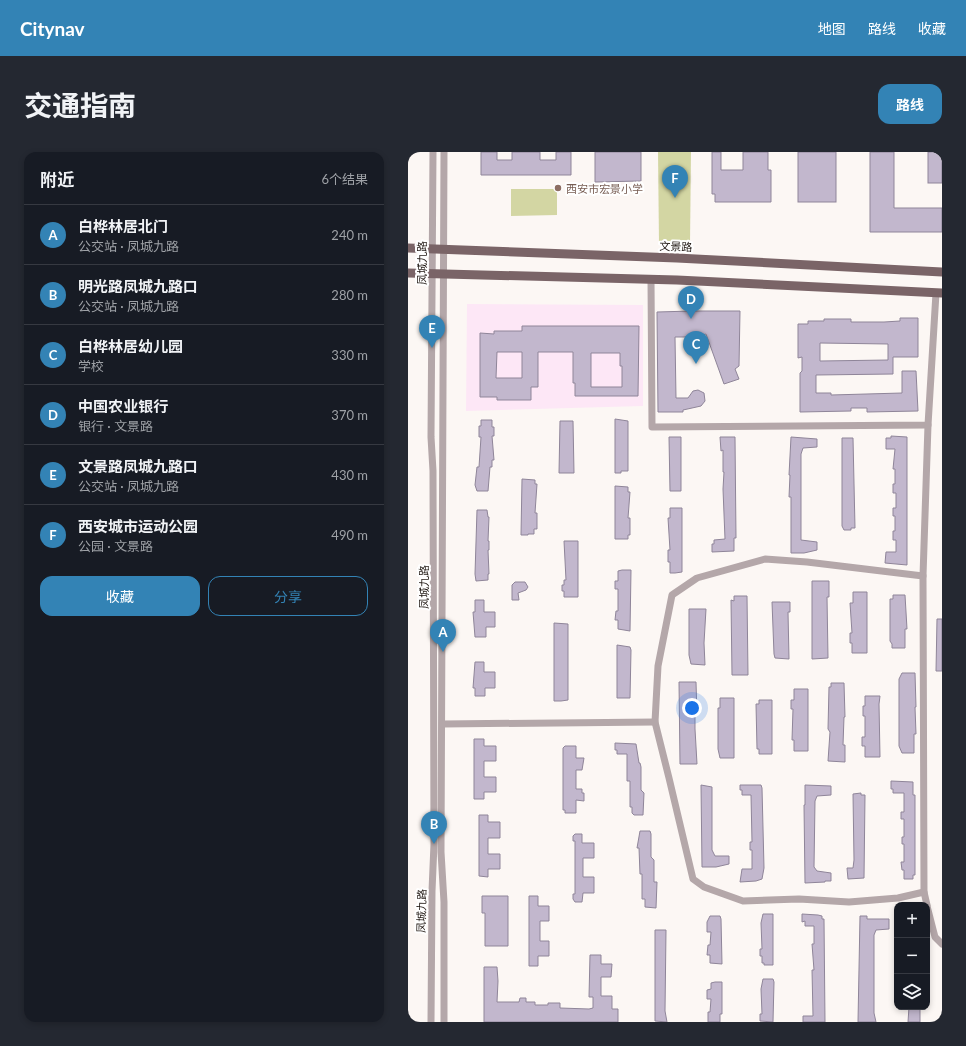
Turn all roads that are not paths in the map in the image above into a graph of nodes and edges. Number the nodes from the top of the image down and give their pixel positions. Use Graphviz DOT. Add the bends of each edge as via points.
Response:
graph roads {
  1 [pos="433,152"];
  2 [pos="444,152"];
  3 [pos="408,248"];
  4 [pos="432,249"];
  5 [pos="444,249"];
  6 [pos="942,272"];
  7 [pos="408,273"];
  8 [pos="432,274"];
  9 [pos="444,275"];
  10 [pos="651,279"];
  11 [pos="939,293"];
  12 [pos="928,425"];
  13 [pos="923,576"];
  14 [pos="654,722"];
  15 [pos="443,724"];
  16 [pos="924,892"];
  17 [pos="926,902"];
  18 [pos="930,917"];
  19 [pos="942,944"];
  20 [pos="431,1022"];
  21 [pos="444,1022"];
  1 -- 4 [label="street, 凤城九路"];
  2 -- 5 [label="street, 凤城九路"];
  3 -- 4 [label="main road, 文景路"];
  4 -- 5 [label="main road, 文景路"];
  4 -- 8 [label="street, 凤城九路"];
  5 -- 6 [label="main road, 文景路"];
  5 -- 9 [label="street, 凤城九路"];
  7 -- 8 [label="main road"];
  8 -- 9 [label="main road"];
  8 -- 20 [label="street, 凤城九路" via="434,844"];
  9 -- 10 [label="main road"];
  9 -- 15 [label="street, 凤城九路"];
  10 -- 11 [label="main road"];
  10 -- 12 [label="street" via="652,427"];
  11 -- 12 [label="street"];
  12 -- 13 [label="street"];
  13 -- 14 [label="street" via="765,559 697,578 672,595 658,666"];
  13 -- 16 [label="street"];
  14 -- 15 [label="street"];
  14 -- 16 [label="street" via="692,879 704,888 743,901 799,899 849,902 898,898"];
  15 -- 21 [label="street, 凤城九路" via="441,852 444,902"];
  16 -- 17 [label="street"];
  18 -- 19 [label="street" via="935,937"];
}
